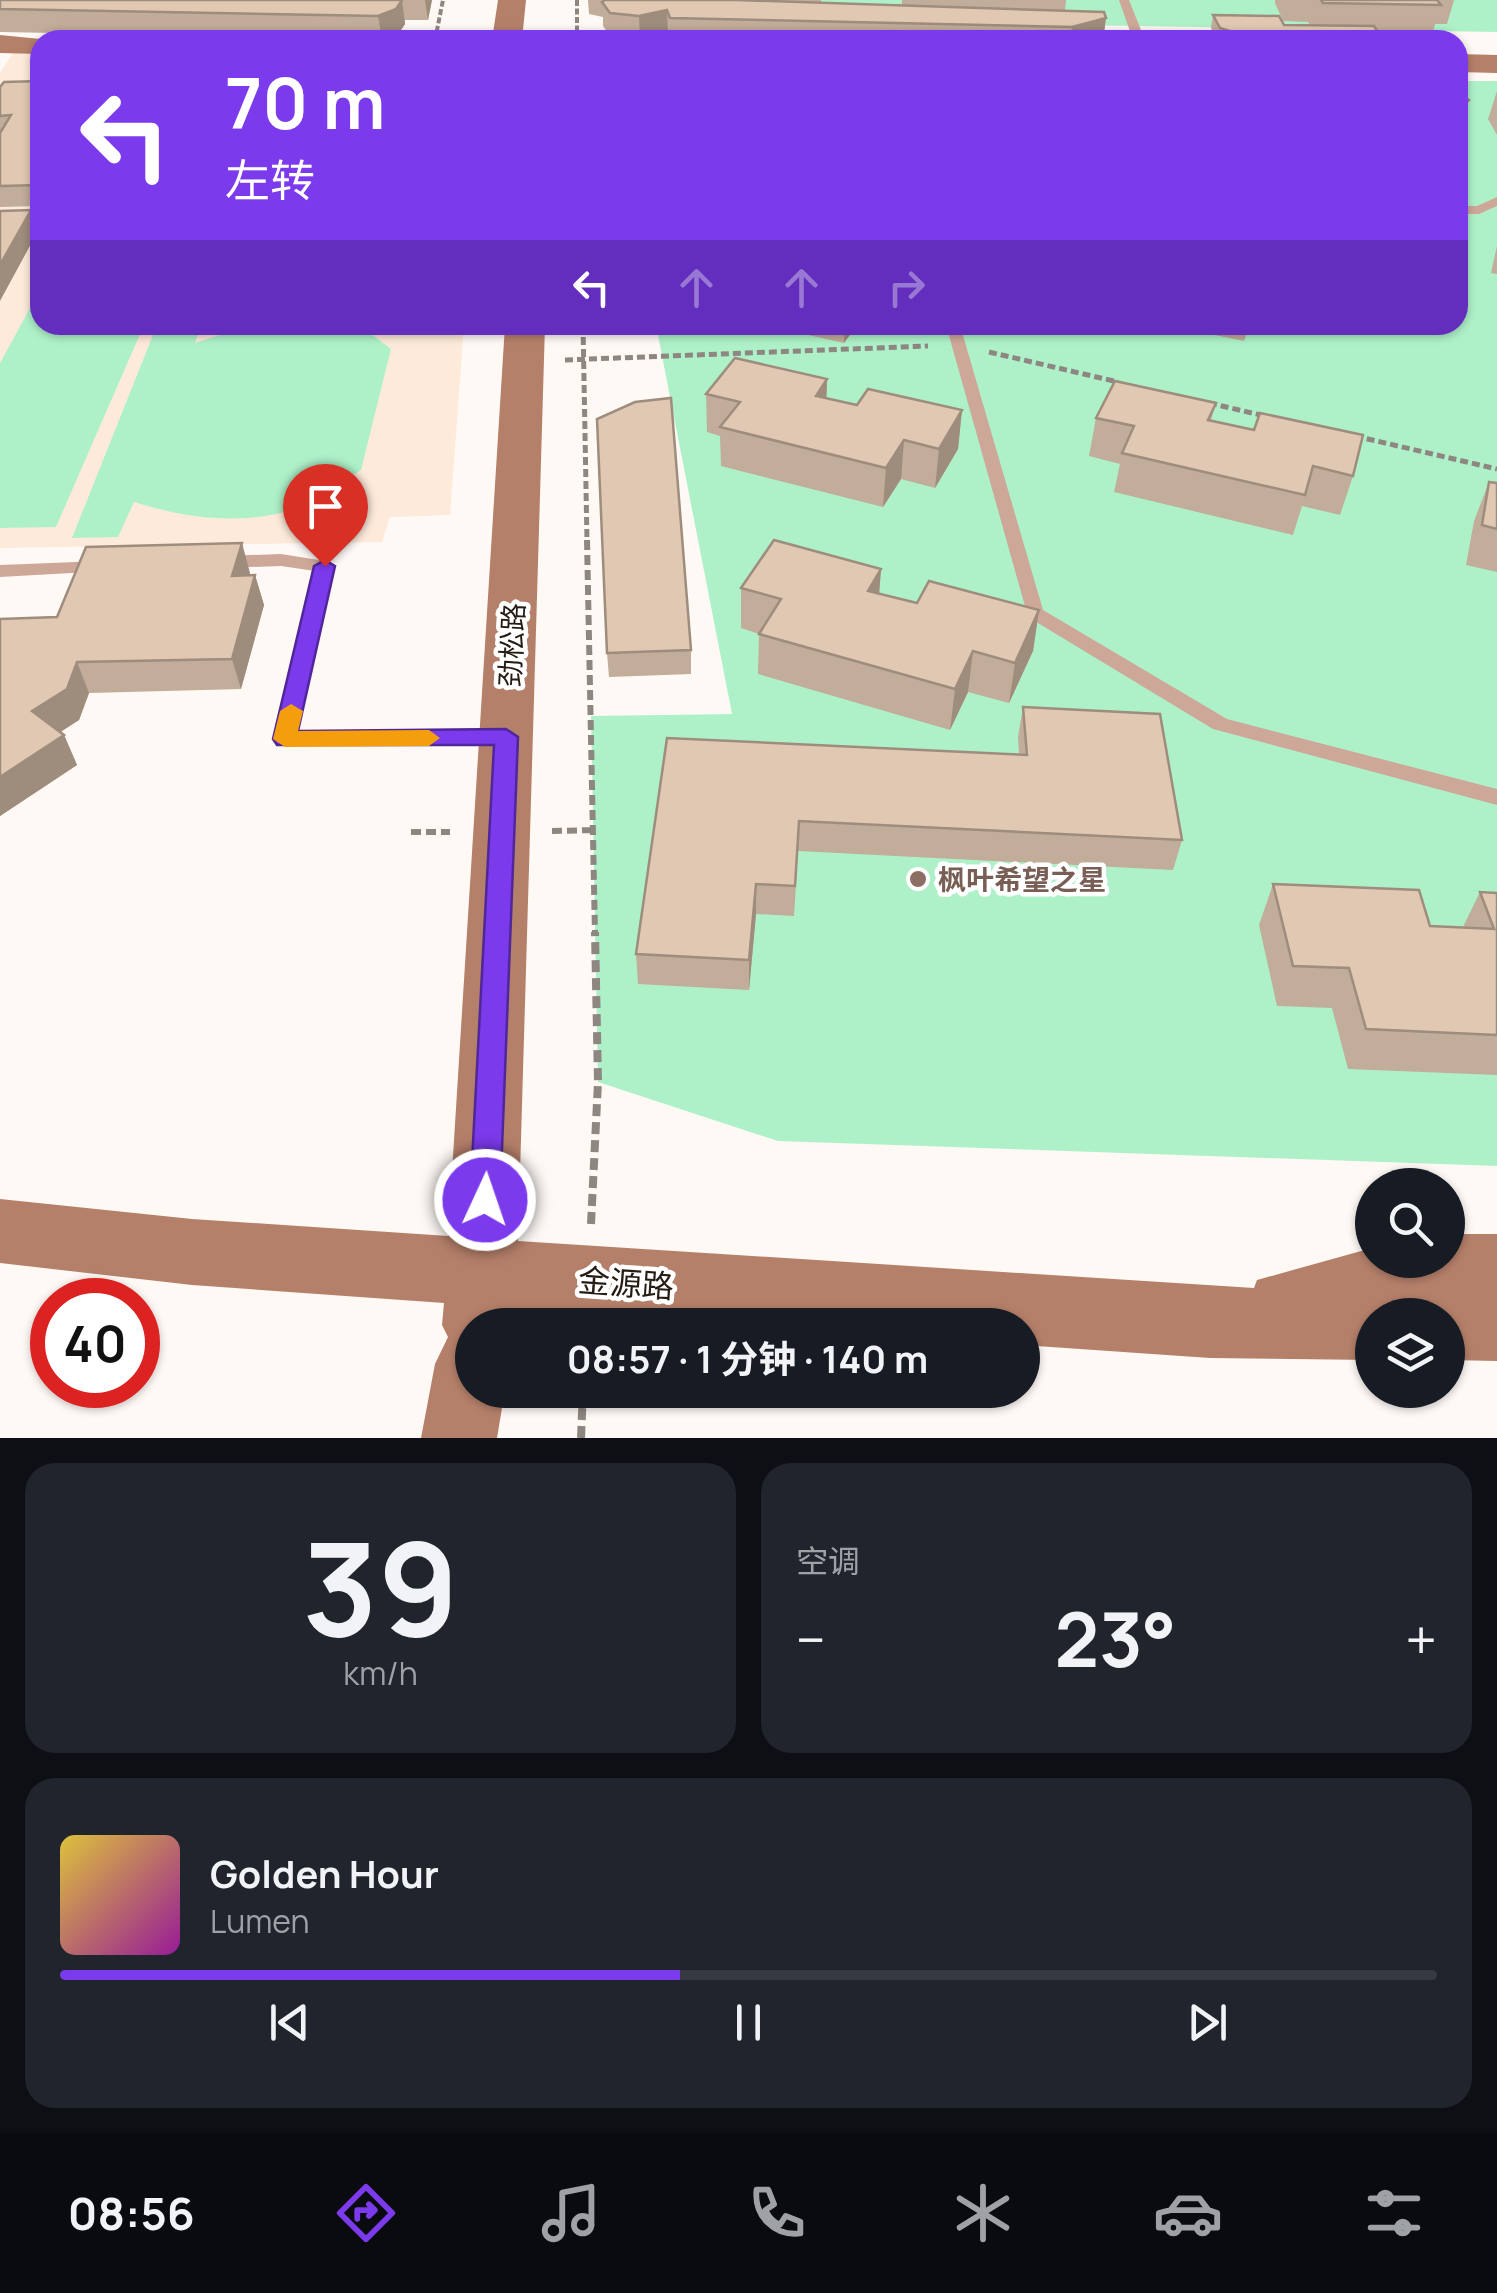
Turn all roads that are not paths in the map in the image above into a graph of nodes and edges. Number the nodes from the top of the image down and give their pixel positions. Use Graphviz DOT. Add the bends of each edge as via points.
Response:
graph roads {
  1 [pos="512,0"];
  2 [pos="1124,0"];
  3 [pos="508,30"];
  4 [pos="1135,30"];
  5 [pos="0,44"];
  6 [pos="30,45"];
  7 [pos="1468,63"];
  8 [pos="1497,64"];
  9 [pos="1497,201"];
  10 [pos="1468,210"];
  11 [pos="956,335"];
  12 [pos="524,343"];
  13 [pos="206,563"];
  14 [pos="131,566"];
  15 [pos="0,571"];
  16 [pos="506,737"];
  17 [pos="1497,797"];
  18 [pos="0,1232"];
  19 [pos="1497,1267"];
  20 [pos="480,1299"];
  21 [pos="1210,1323"];
  22 [pos="1355,1324"];
  23 [pos="1465,1325"];
  24 [pos="1497,1326"];
  25 [pos="464,1408"];
  26 [pos="459,1438"];
  1 -- 3 [label="street"];
  2 -- 4 [label="lane"];
  5 -- 6 [label="street"];
  7 -- 8 [label="street"];
  9 -- 10 [label="lane"];
  11 -- 17 [label="lane" via="1035,613 1220,724"];
  12 -- 16 [label="street, 劲松路"];
  13 -- 16 [label="lane" via="325,566 285,739"];
  14 -- 15 [label="lane"];
  16 -- 20 [label="street, 劲松路"];
  18 -- 20 [label="street, 金源路" via="192,1252"];
  19 -- 21 [label="street" via="1428,1268"];
  20 -- 21 [label="street, 金源路" via="588,1280"];
  21 -- 22 [label="street, 金源路"];
  23 -- 24 [label="street"];
  25 -- 26 [label="street"];
}
